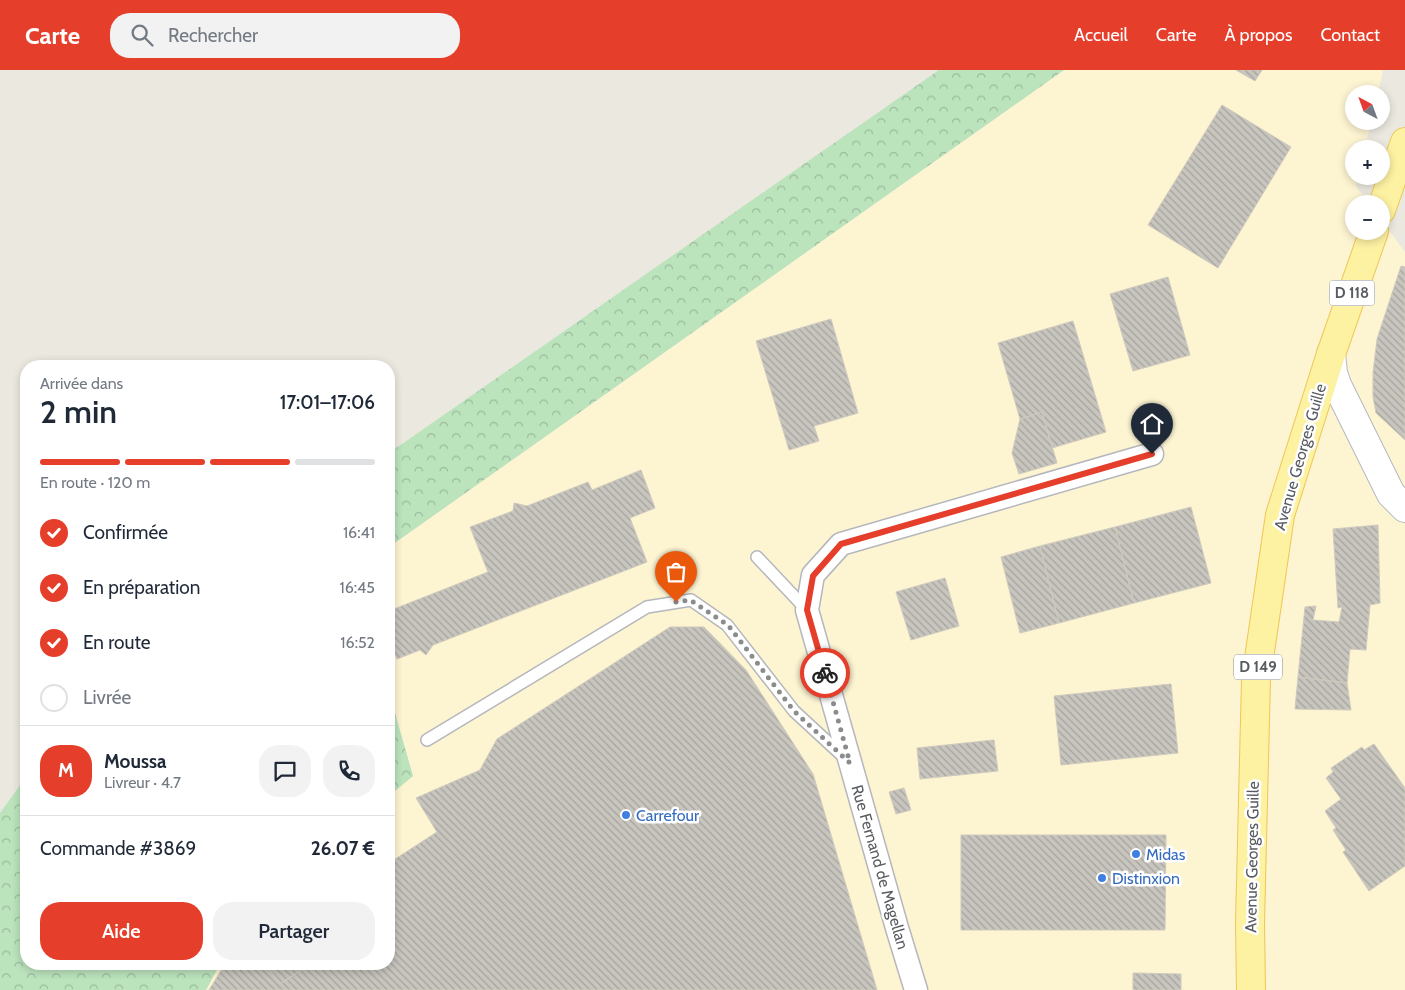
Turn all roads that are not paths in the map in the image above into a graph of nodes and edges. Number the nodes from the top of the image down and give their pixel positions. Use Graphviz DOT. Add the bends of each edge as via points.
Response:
graph roads {
  1 [pos="1405,142"];
  2 [pos="1386,195"];
  3 [pos="1371,240"];
  4 [pos="1331,354"];
  5 [pos="1152,454"];
  6 [pos="1405,508"];
  7 [pos="757,557"];
  8 [pos="807,610"];
  9 [pos="427,740"];
  10 [pos="850,763"];
  11 [pos="916,990"];
  12 [pos="1251,990"];
  1 -- 2 [label="main road"];
  3 -- 4 [label="main road, Avenue Georges Guille / D 118"];
  4 -- 6 [label="street, D 118" via="1337,385 1391,494"];
  4 -- 12 [label="main road, Avenue Georges Guille / D 149" via="1280,515 1256,679"];
  5 -- 8 [label="street, Rue Fernand de Magellan" via="841,544 813,576"];
  7 -- 8 [label="lane"];
  8 -- 10 [label="street, Rue Fernand de Magellan"];
  9 -- 10 [label="lane" via="647,607 690,600 728,625 794,711"];
  10 -- 11 [label="street, Rue Fernand de Magellan"];
}
